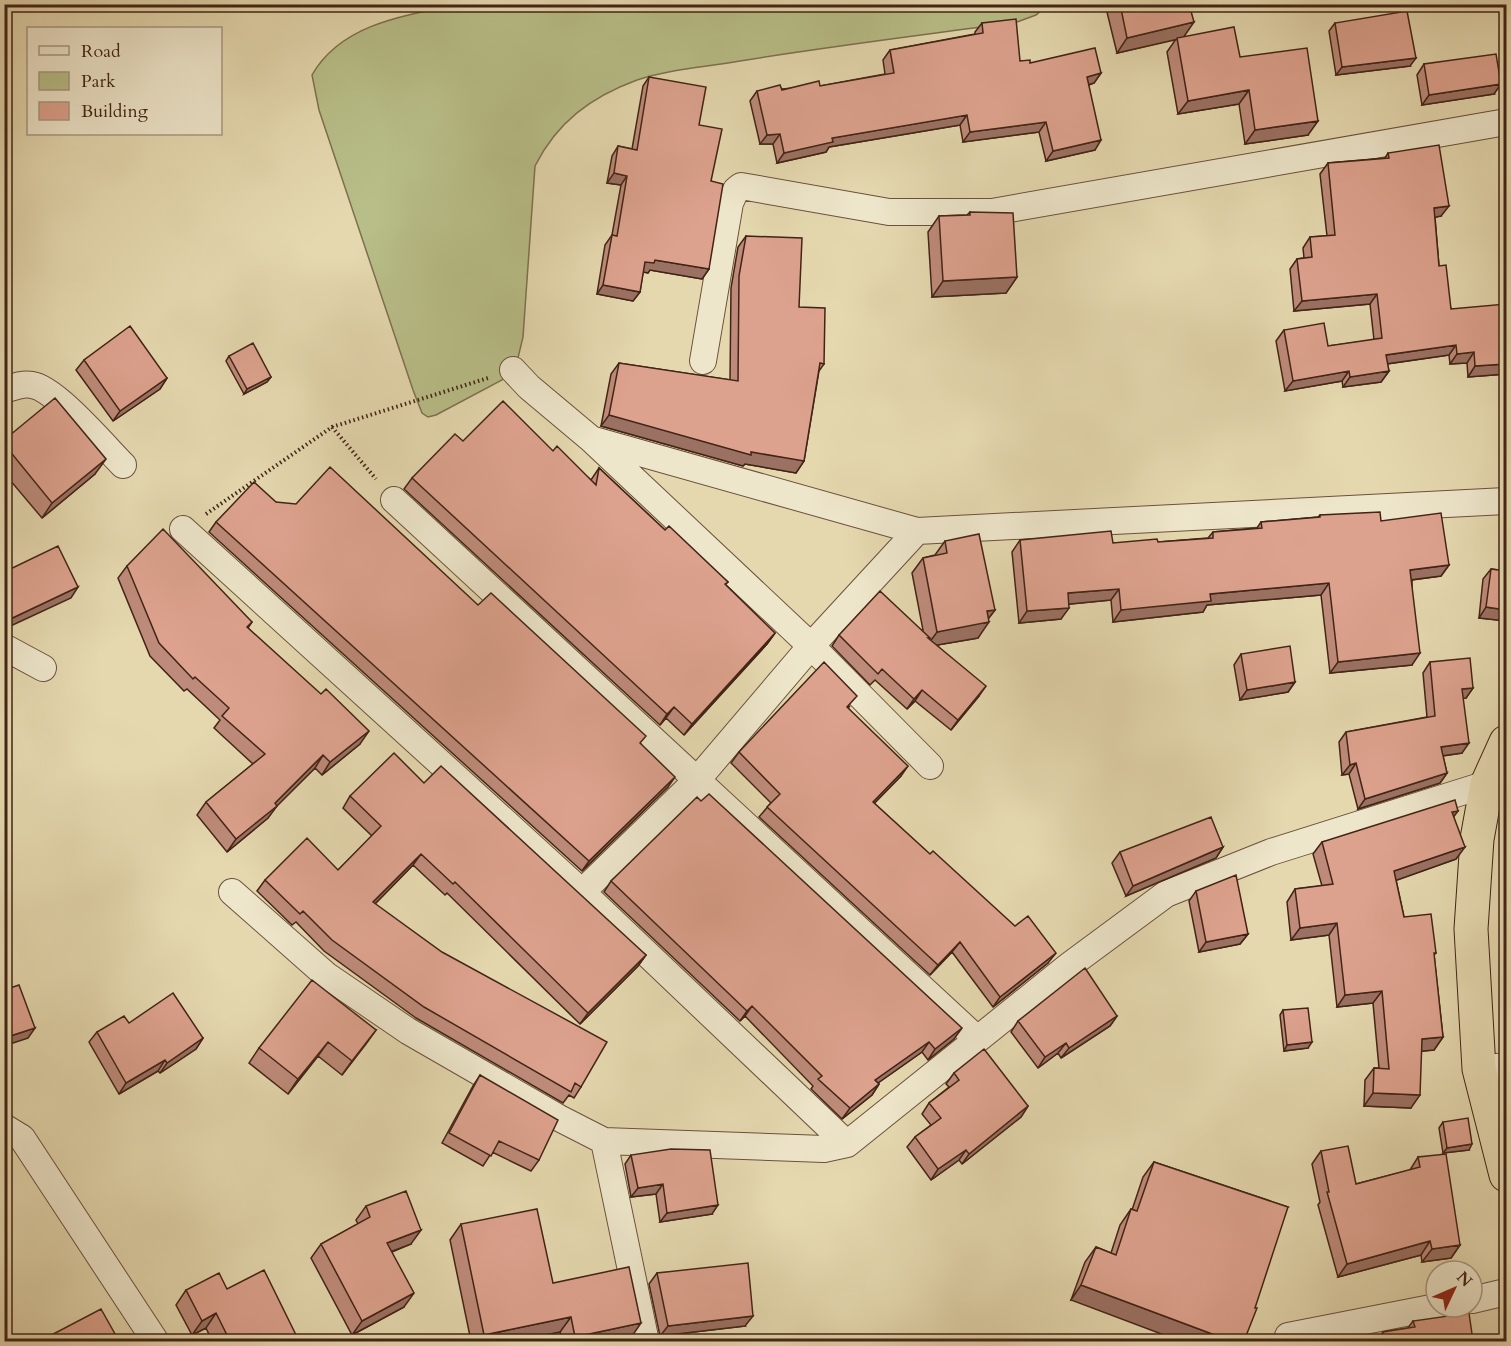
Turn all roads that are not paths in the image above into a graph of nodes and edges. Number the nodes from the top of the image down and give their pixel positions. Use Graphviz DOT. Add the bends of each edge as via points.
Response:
graph roads {
  1 [pos="1506,122"];
  2 [pos="704,361"];
  3 [pos="513,370"];
  4 [pos="4,390"];
  5 [pos="591,439"];
  6 [pos="123,465"];
  7 [pos="394,500"];
  8 [pos="1506,501"];
  9 [pos="183,530"];
  10 [pos="917,531"];
  11 [pos="811,646"];
  12 [pos="4,647"];
  13 [pos="43,668"];
  14 [pos="1506,741"];
  15 [pos="930,766"];
  16 [pos="697,780"];
  17 [pos="1487,784"];
  18 [pos="232,892"];
  19 [pos="582,892"];
  20 [pos="977,1039"];
  21 [pos="1493,1068"];
  22 [pos="4,1127"];
  23 [pos="604,1141"];
  24 [pos="847,1144"];
  25 [pos="1506,1175"];
  26 [pos="1506,1292"];
  27 [pos="1484,1297"];
  28 [pos="1424,1309"];
  29 [pos="1288,1336"];
  30 [pos="156,1341"];
  31 [pos="646,1341"];
  1 -- 2 [label="street" via="992,212 889,212 741,186 730,203"];
  3 -- 5 [label="street"];
  4 -- 6 [label="street" via="34,385 55,396"];
  5 -- 10 [label="street"];
  5 -- 11 [label="street"];
  7 -- 16 [label="street"];
  8 -- 10 [label="street"];
  9 -- 19 [label="street"];
  10 -- 11 [label="street"];
  11 -- 15 [label="street"];
  11 -- 16 [label="street"];
  12 -- 13 [label="street"];
  14 -- 17 [label="highway"];
  16 -- 19 [label="street"];
  16 -- 20 [label="street"];
  17 -- 20 [label="street" via="1271,852 1166,894"];
  17 -- 21 [label="highway" via="1477,839 1471,928"];
  18 -- 23 [label="street" via="326,975 408,1030"];
  19 -- 24 [label="street"];
  20 -- 24 [label="street"];
  21 -- 25 [label="highway"];
  22 -- 30 [label="street" via="22,1138"];
  23 -- 24 [label="street" via="803,1150"];
  23 -- 31 [label="street"];
  26 -- 27 [label="street"];
  28 -- 29 [label="street"];
}
